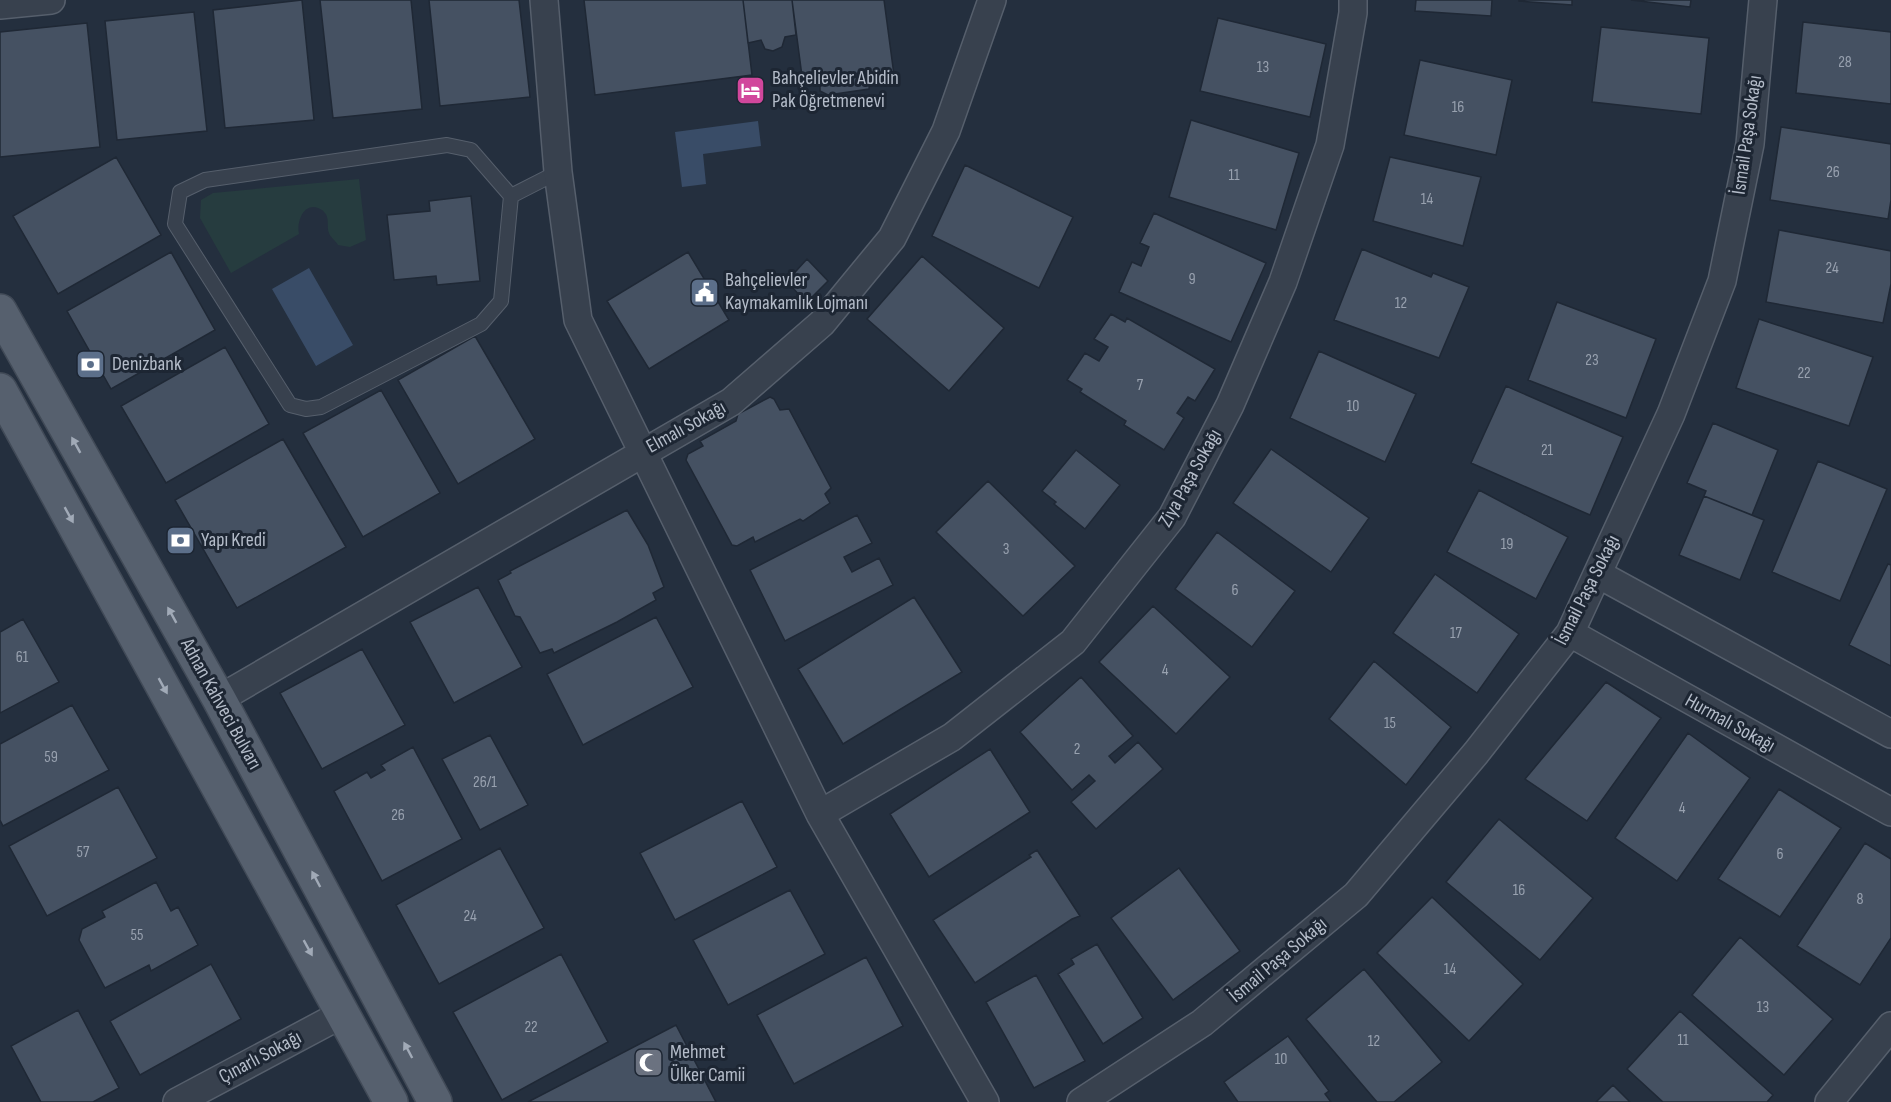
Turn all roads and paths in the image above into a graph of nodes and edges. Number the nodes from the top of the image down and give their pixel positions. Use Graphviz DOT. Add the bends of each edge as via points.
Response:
graph roads {
  1 [pos="51,0"];
  2 [pos="544,0"];
  3 [pos="992,0"];
  4 [pos="1353,0"];
  5 [pos="1763,0"];
  6 [pos="0,4"];
  7 [pos="558,172"];
  8 [pos="511,196"];
  9 [pos="0,310"];
  10 [pos="0,390"];
  11 [pos="644,451"];
  12 [pos="1598,574"];
  13 [pos="1570,633"];
  14 [pos="219,699"];
  15 [pos="1891,734"];
  16 [pos="1891,812"];
  17 [pos="820,814"];
  18 [pos="344,1013"];
  19 [pos="1891,1026"];
  20 [pos="177,1102"];
  21 [pos="391,1102"];
  22 [pos="435,1102"];
  23 [pos="985,1102"];
  24 [pos="1081,1102"];
  25 [pos="1829,1102"];
  1 -- 6 [label="street"];
  2 -- 7 [label="street"];
  3 -- 11 [label="street, Elmalı Sokağı" via="946,131 892,238 822,323 731,402"];
  4 -- 17 [label="street, Ziya Paşa Sokağı" via="1330,145 1283,282 1230,405 1172,517 1073,642 952,737"];
  5 -- 12 [label="street, İsmail Paşa Sokağı" via="1750,144 1722,281 1671,414"];
  7 -- 8 [label="lane"];
  7 -- 11 [label="street" via="578,320"];
  8 -- 8 [label="lane" via="471,150 447,145 205,180 180,192 175,224 290,405 306,409 321,407 482,324 501,300"];
  14 -- 9 [label="main road, Adnan Kahveci Bulvarı, one-way"];
  10 -- 18 [label="main road, one-way"];
  11 -- 14 [label="street, Elmalı Sokağı"];
  11 -- 17 [label="street"];
  12 -- 13 [label="street, İsmail Paşa Sokağı"];
  12 -- 15 [label="street"];
  13 -- 16 [label="street, Hurmalı Sokağı"];
  13 -- 24 [label="street, İsmail Paşa Sokağı" via="1476,753 1356,895 1202,1023"];
  22 -- 14 [label="main road, Adnan Kahveci Bulvarı, one-way"];
  17 -- 23 [label="street"];
  18 -- 20 [label="street, Çınarlı Sokağı"];
  18 -- 21 [label="main road"];
  19 -- 25 [label="street"];
}
